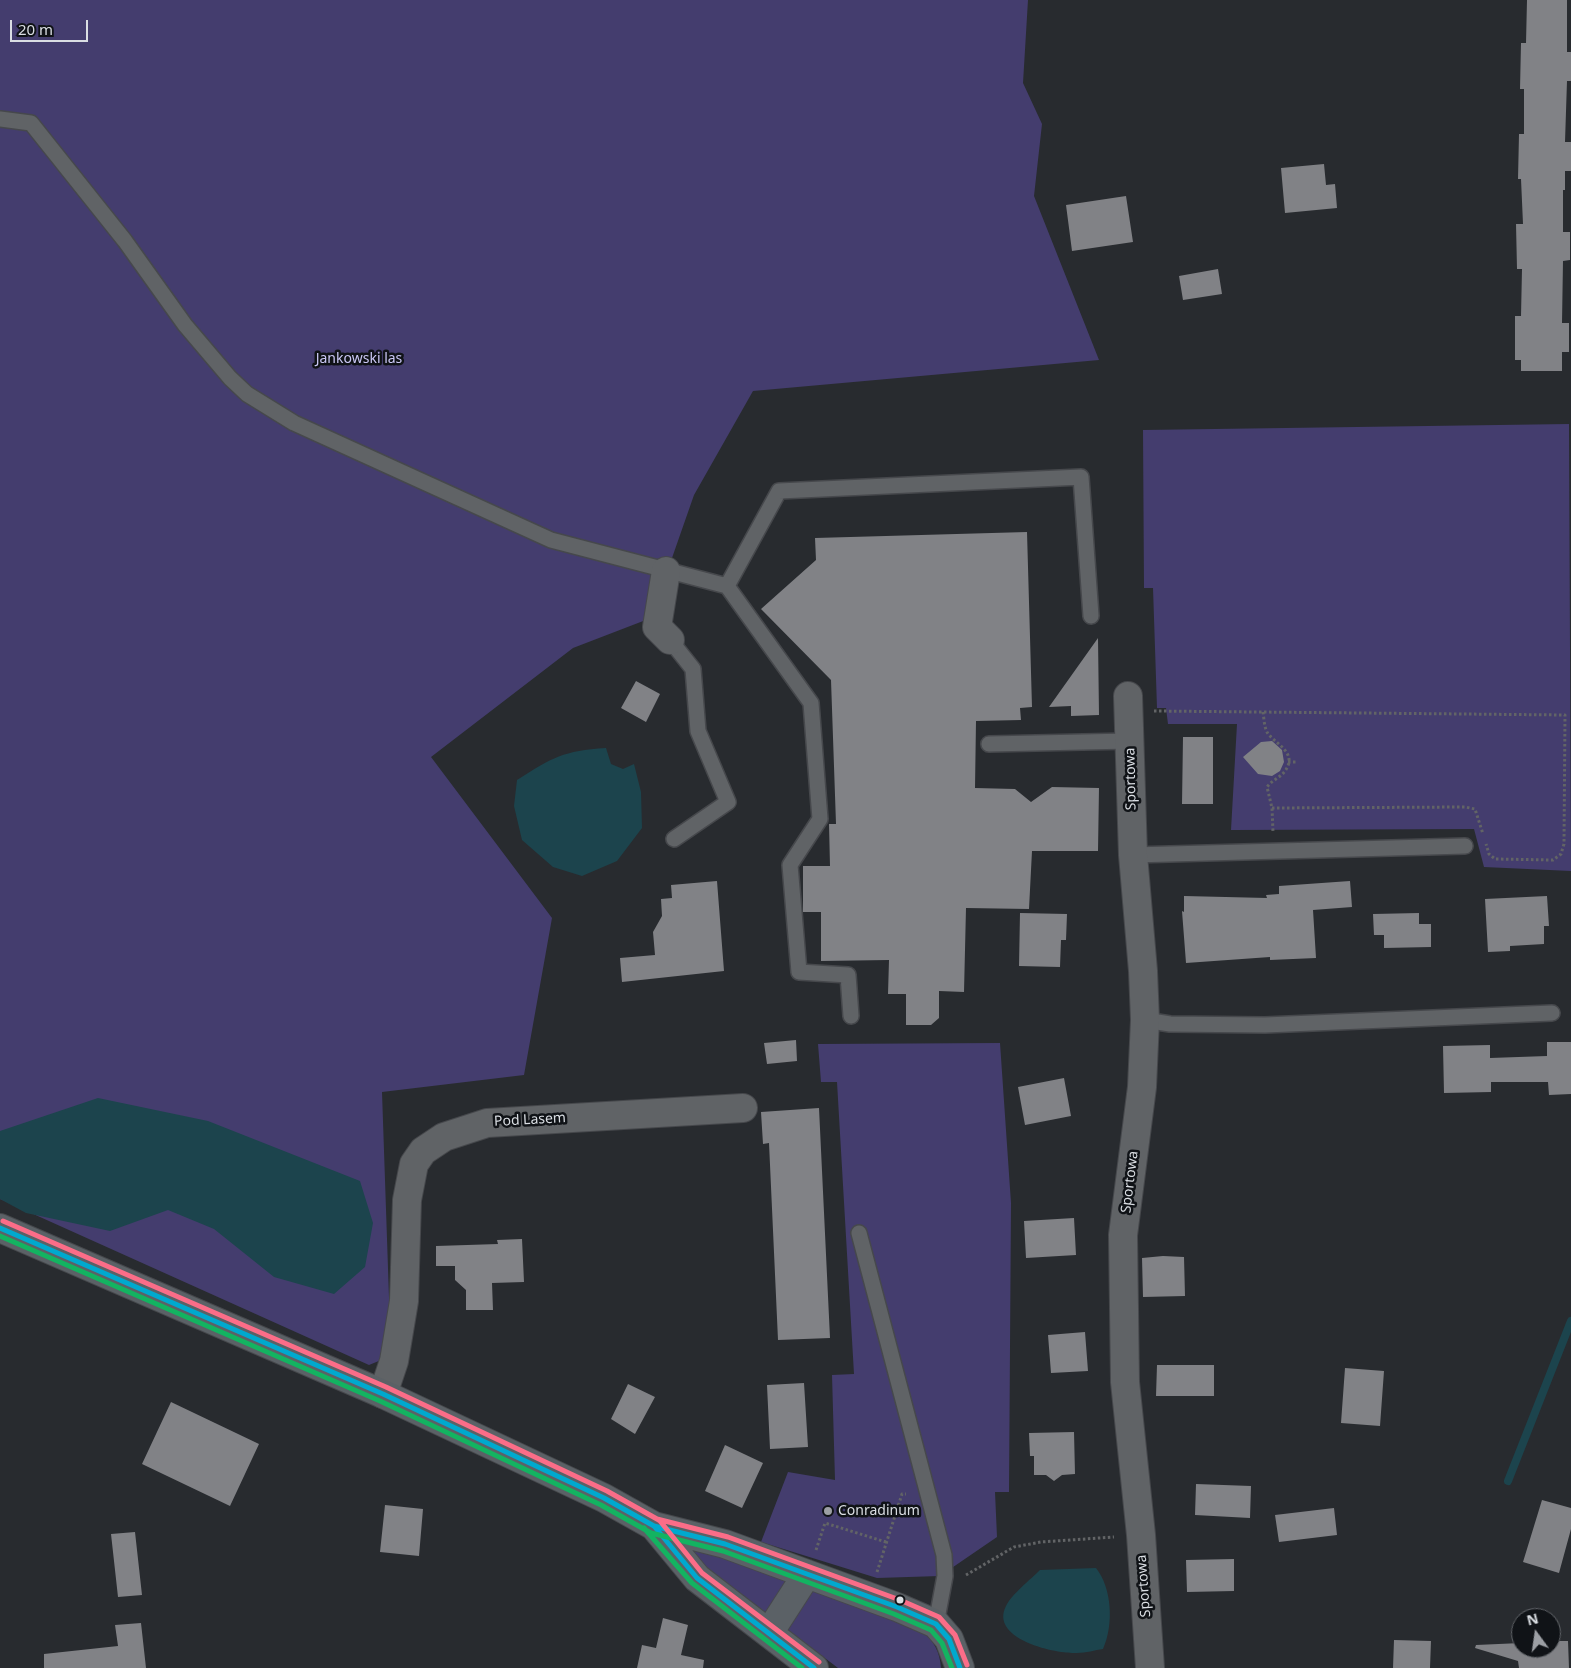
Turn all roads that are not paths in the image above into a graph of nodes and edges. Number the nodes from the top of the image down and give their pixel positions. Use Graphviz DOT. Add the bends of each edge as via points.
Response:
graph roads {
  1 [pos="0,119"];
  2 [pos="666,571"];
  3 [pos="727,586"];
  4 [pos="1091,616"];
  5 [pos="670,640"];
  6 [pos="1128,704"];
  7 [pos="1130,741"];
  8 [pos="989,744"];
  9 [pos="674,839"];
  10 [pos="1465,846"];
  11 [pos="1132,855"];
  12 [pos="1552,1013"];
  13 [pos="851,1016"];
  14 [pos="1145,1020"];
  15 [pos="743,1108"];
  16 [pos="0,1228"];
  17 [pos="859,1233"];
  18 [pos="382,1394"];
  19 [pos="654,1526"];
  20 [pos="811,1564"];
  21 [pos="936,1624"];
  22 [pos="769,1633"];
  23 [pos="814,1668"];
  24 [pos="960,1668"];
  25 [pos="1150,1668"];
  1 -- 2 [label="lane" via="31,123 125,241 185,325 247,394 294,423 550,540"];
  2 -- 3 [label="lane"];
  2 -- 5 [label="street" via="657,627"];
  3 -- 4 [label="lane" via="779,491 1081,477"];
  3 -- 13 [label="lane" via="812,703 820,819 790,865 799,972 848,975"];
  5 -- 9 [label="lane" via="693,670 698,731 728,802"];
  6 -- 7 [label="street, Sportowa"];
  7 -- 8 [label="lane"];
  7 -- 11 [label="street, Sportowa"];
  10 -- 11 [label="lane"];
  11 -- 14 [label="street, Sportowa"];
  12 -- 14 [label="lane" via="1265,1025 1170,1024"];
  14 -- 25 [label="street, Sportowa" via="1142,1087 1123,1235 1125,1382"];
  15 -- 18 [label="street, Pod Lasem" via="487,1123 444,1137 423,1151 414,1164 407,1200 404,1301 394,1361"];
  16 -- 18 [label="street"];
  17 -- 21 [label="lane" via="944,1555 943,1591"];
  18 -- 19 [label="street" via="604,1498"];
  19 -- 20 [label="street"];
  19 -- 22 [label="street" via="697,1578"];
  20 -- 21 [label="street"];
  20 -- 22 [label="street"];
  21 -- 24 [label="street" via="949,1639"];
  22 -- 23 [label="street"];
}
